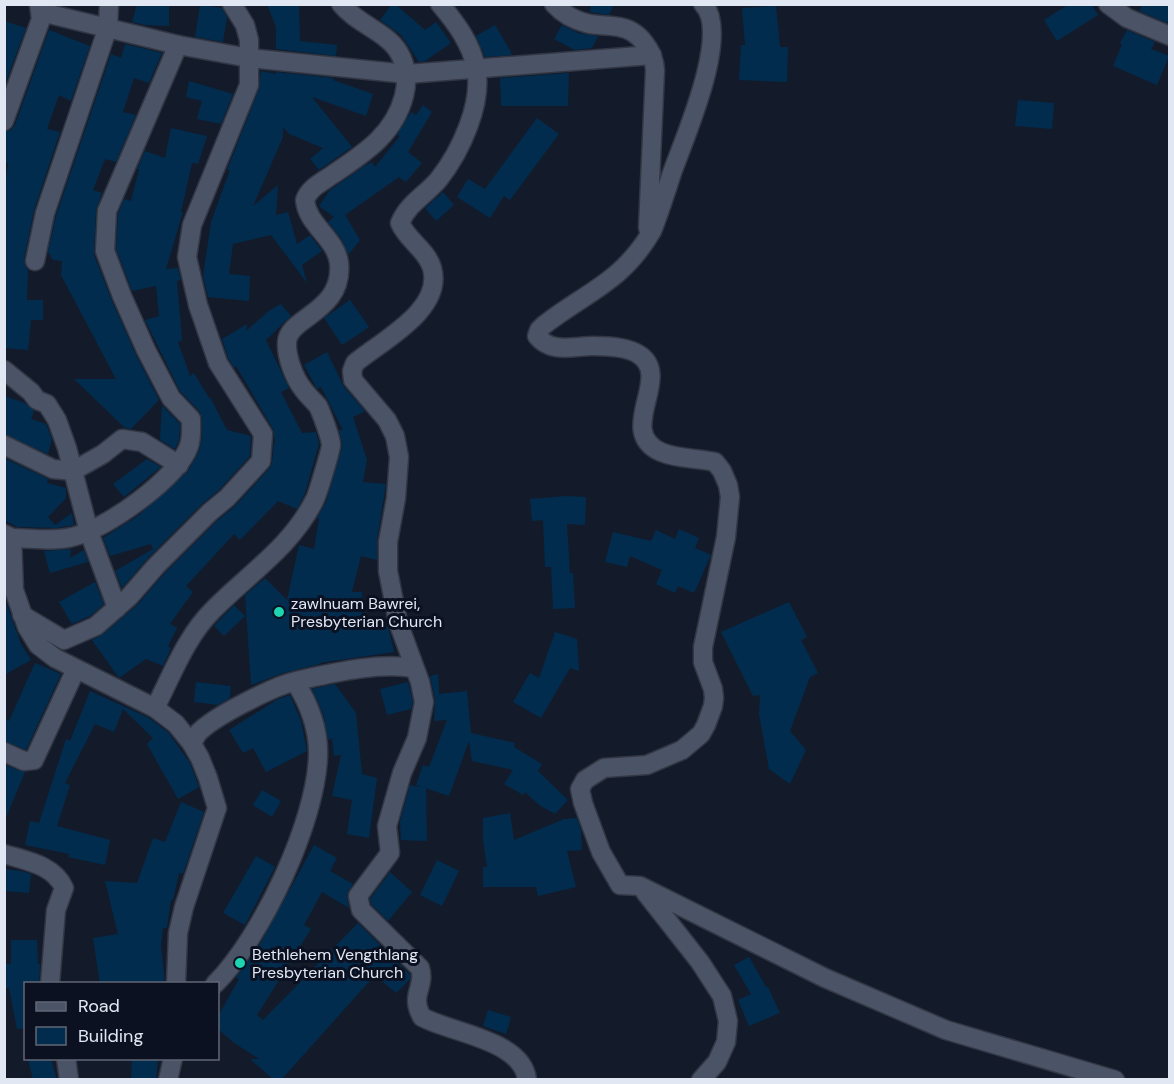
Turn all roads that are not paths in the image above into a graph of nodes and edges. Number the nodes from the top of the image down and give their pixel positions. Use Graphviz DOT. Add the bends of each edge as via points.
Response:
graph roads {
  1 [pos="108,4"];
  2 [pos="232,4"];
  3 [pos="341,4"];
  4 [pos="440,4"];
  5 [pos="554,4"];
  6 [pos="703,4"];
  7 [pos="1107,4"];
  8 [pos="40,8"];
  9 [pos="1131,11"];
  10 [pos="108,27"];
  11 [pos="1170,36"];
  12 [pos="178,45"];
  13 [pos="652,55"];
  14 [pos="249,58"];
  15 [pos="477,70"];
  16 [pos="407,74"];
  17 [pos="4,121"];
  18 [pos="648,239"];
  19 [pos="35,261"];
  20 [pos="4,370"];
  21 [pos="4,445"];
  22 [pos="179,465"];
  23 [pos="73,471"];
  24 [pos="89,532"];
  25 [pos="8,536"];
  26 [pos="9,583"];
  27 [pos="117,608"];
  28 [pos="22,615"];
  29 [pos="414,668"];
  30 [pos="76,669"];
  31 [pos="295,681"];
  32 [pos="155,708"];
  33 [pos="192,744"];
  34 [pos="4,752"];
  35 [pos="4,854"];
  36 [pos="640,886"];
  37 [pos="50,982"];
  38 [pos="176,982"];
  39 [pos="216,982"];
  40 [pos="66,1060"];
  41 [pos="173,1060"];
  42 [pos="69,1080"];
  43 [pos="168,1080"];
  44 [pos="527,1080"];
  45 [pos="701,1080"];
  46 [pos="1115,1080"];
  1 -- 10 [label="street"];
  2 -- 14 [label="street" via="245,25"];
  3 -- 16 [label="street" via="397,49"];
  4 -- 15 [label="street" via="460,30"];
  5 -- 13 [label="street" via="588,24 627,29"];
  6 -- 18 [label="street" via="710,14 712,34 703,88"];
  7 -- 9 [label="street"];
  8 -- 10 [label="street"];
  8 -- 17 [label="street" via="41,19"];
  9 -- 11 [label="street"];
  10 -- 12 [label="street"];
  10 -- 19 [label="street" via="45,213"];
  12 -- 14 [label="street"];
  12 -- 22 [label="street" via="107,211 105,251 146,350 171,398 191,419 188,447"];
  13 -- 15 [label="street"];
  13 -- 18 [label="street" via="655,70"];
  14 -- 16 [label="street"];
  14 -- 27 [label="street" via="249,85 192,225 187,257 218,363 263,434 261,461"];
  15 -- 16 [label="street"];
  15 -- 29 [label="street" via="475,100 454,156 429,190 404,213 400,223 432,267 429,294 409,323 355,363 352,371 354,380 395,436 399,457 388,571 398,622"];
  16 -- 32 [label="street" via="401,107 382,138 314,187 305,200 307,210 335,249 339,262 328,301 287,338 301,387 319,408 331,445 315,501 288,540 193,634"];
  18 -- 36 [label="street" via="626,268 544,325 537,336 542,343 556,348 593,346 639,354 651,375 641,419 643,434 659,451 715,462 729,485 727,528 702,654 714,698 706,725 701,735 682,750 647,765 604,768 585,780 580,789 601,852 618,882"];
  20 -- 23 [label="street" via="37,400 47,404 68,448"];
  21 -- 23 [label="street" via="53,469"];
  22 -- 23 [label="street" via="142,442 122,439"];
  22 -- 24 [label="street" via="122,513"];
  23 -- 24 [label="street"];
  24 -- 25 [label="street" via="71,538"];
  24 -- 27 [label="street"];
  25 -- 26 [label="street"];
  26 -- 28 [label="street"];
  27 -- 28 [label="street" via="96,626 64,640"];
  28 -- 30 [label="street" via="38,645"];
  29 -- 31 [label="street" via="353,670"];
  29 -- 44 [label="street" via="424,702 417,738 387,826 390,853 358,896 361,910 420,968 422,976 415,1000 422,1017 506,1051 523,1065"];
  30 -- 32 [label="street"];
  30 -- 34 [label="street" via="34,760 24,761"];
  31 -- 33 [label="street" via="211,723"];
  31 -- 39 [label="street" via="316,732 318,755 307,816 273,898 240,953"];
  32 -- 33 [label="street" via="177,724"];
  33 -- 38 [label="street" via="217,808 178,933"];
  35 -- 37 [label="street" via="40,865 59,877 64,888 56,910"];
  36 -- 45 [label="street" via="722,996 728,1022 726,1042 717,1062"];
  36 -- 46 [label="street" via="825,978 946,1030"];
  40 -- 42 [label="street"];
  41 -- 43 [label="street"];
}
